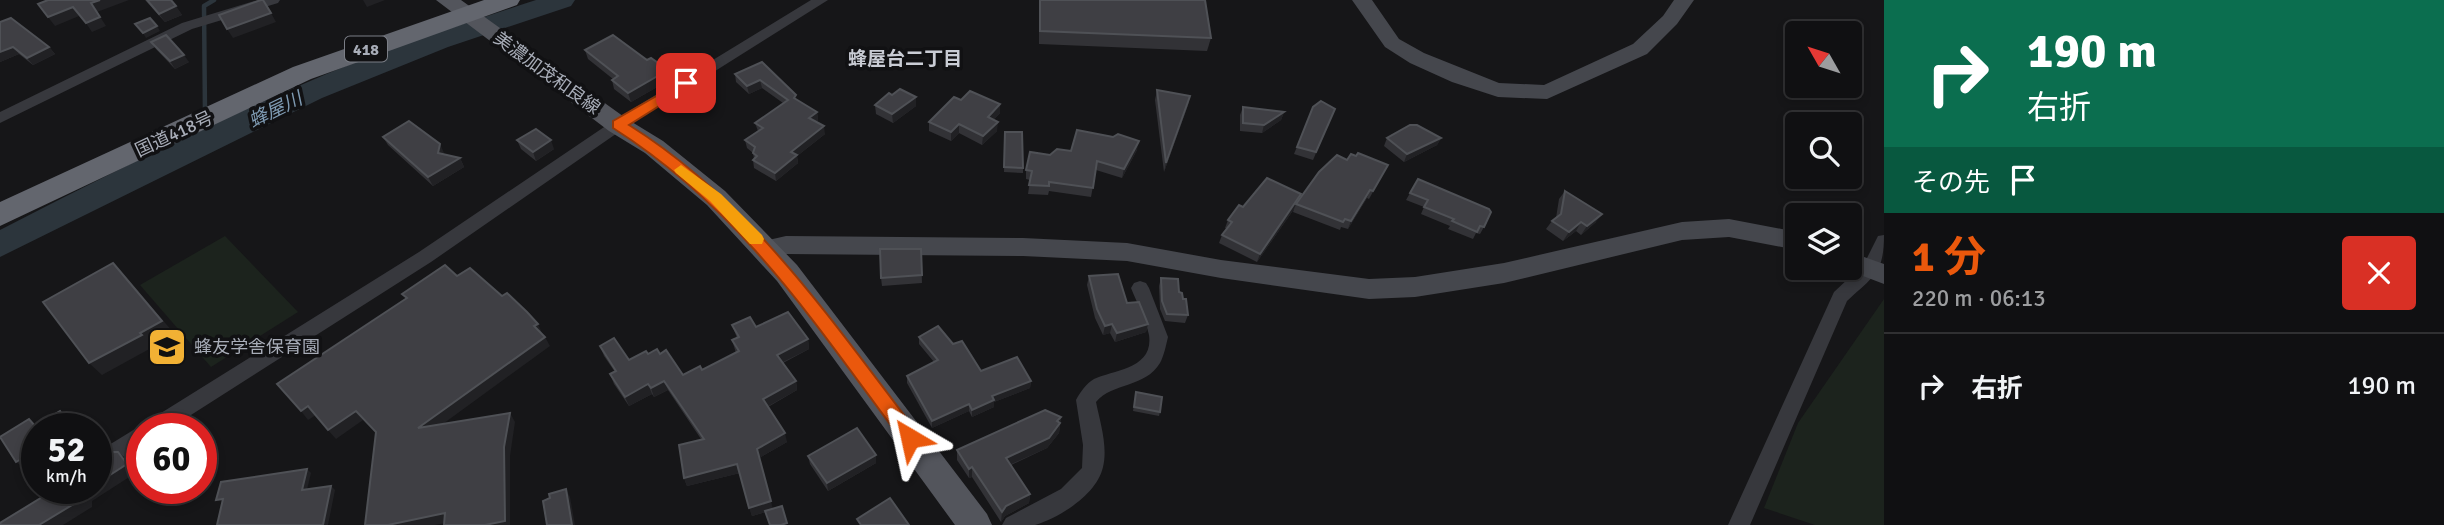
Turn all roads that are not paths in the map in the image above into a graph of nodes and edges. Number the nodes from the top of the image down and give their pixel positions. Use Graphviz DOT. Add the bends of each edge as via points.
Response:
graph roads {
  1 [pos="273,0"];
  2 [pos="508,0"];
  3 [pos="821,0"];
  4 [pos="1362,0"];
  5 [pos="1684,0"];
  6 [pos="456,7"];
  7 [pos="0,118"];
  8 [pos="618,125"];
  9 [pos="0,215"];
  10 [pos="1785,239"];
  11 [pos="1884,241"];
  12 [pos="765,249"];
  13 [pos="1868,268"];
  14 [pos="1139,288"];
  15 [pos="177,413"];
  16 [pos="970,523"];
  17 [pos="1013,525"];
  18 [pos="1739,525"];
  1 -- 7 [label="street" via="204,21"];
  2 -- 6 [label="highway, 国道418号 / 418"];
  3 -- 8 [label="street"];
  4 -- 5 [label="street" via="1392,43 1417,58 1498,90 1547,92 1640,49"];
  6 -- 8 [label="main road, 美濃加茂和良線"];
  6 -- 9 [label="highway, 国道418号 / 418" via="302,73"];
  8 -- 12 [label="main road, 美濃加茂和良線" via="654,147 716,198"];
  8 -- 15 [label="street" via="425,257"];
  10 -- 12 [label="street" via="1729,228 1682,230 1504,273 1369,289 1116,252 1023,247 786,245"];
  11 -- 13 [label="street"];
  12 -- 16 [label="main road, 美濃加茂和良線"];
  13 -- 18 [label="street" via="1840,297"];
  14 -- 17 [label="street" via="1159,337 1152,360 1138,374 1098,386 1086,400 1093,468 1079,489"];
}
